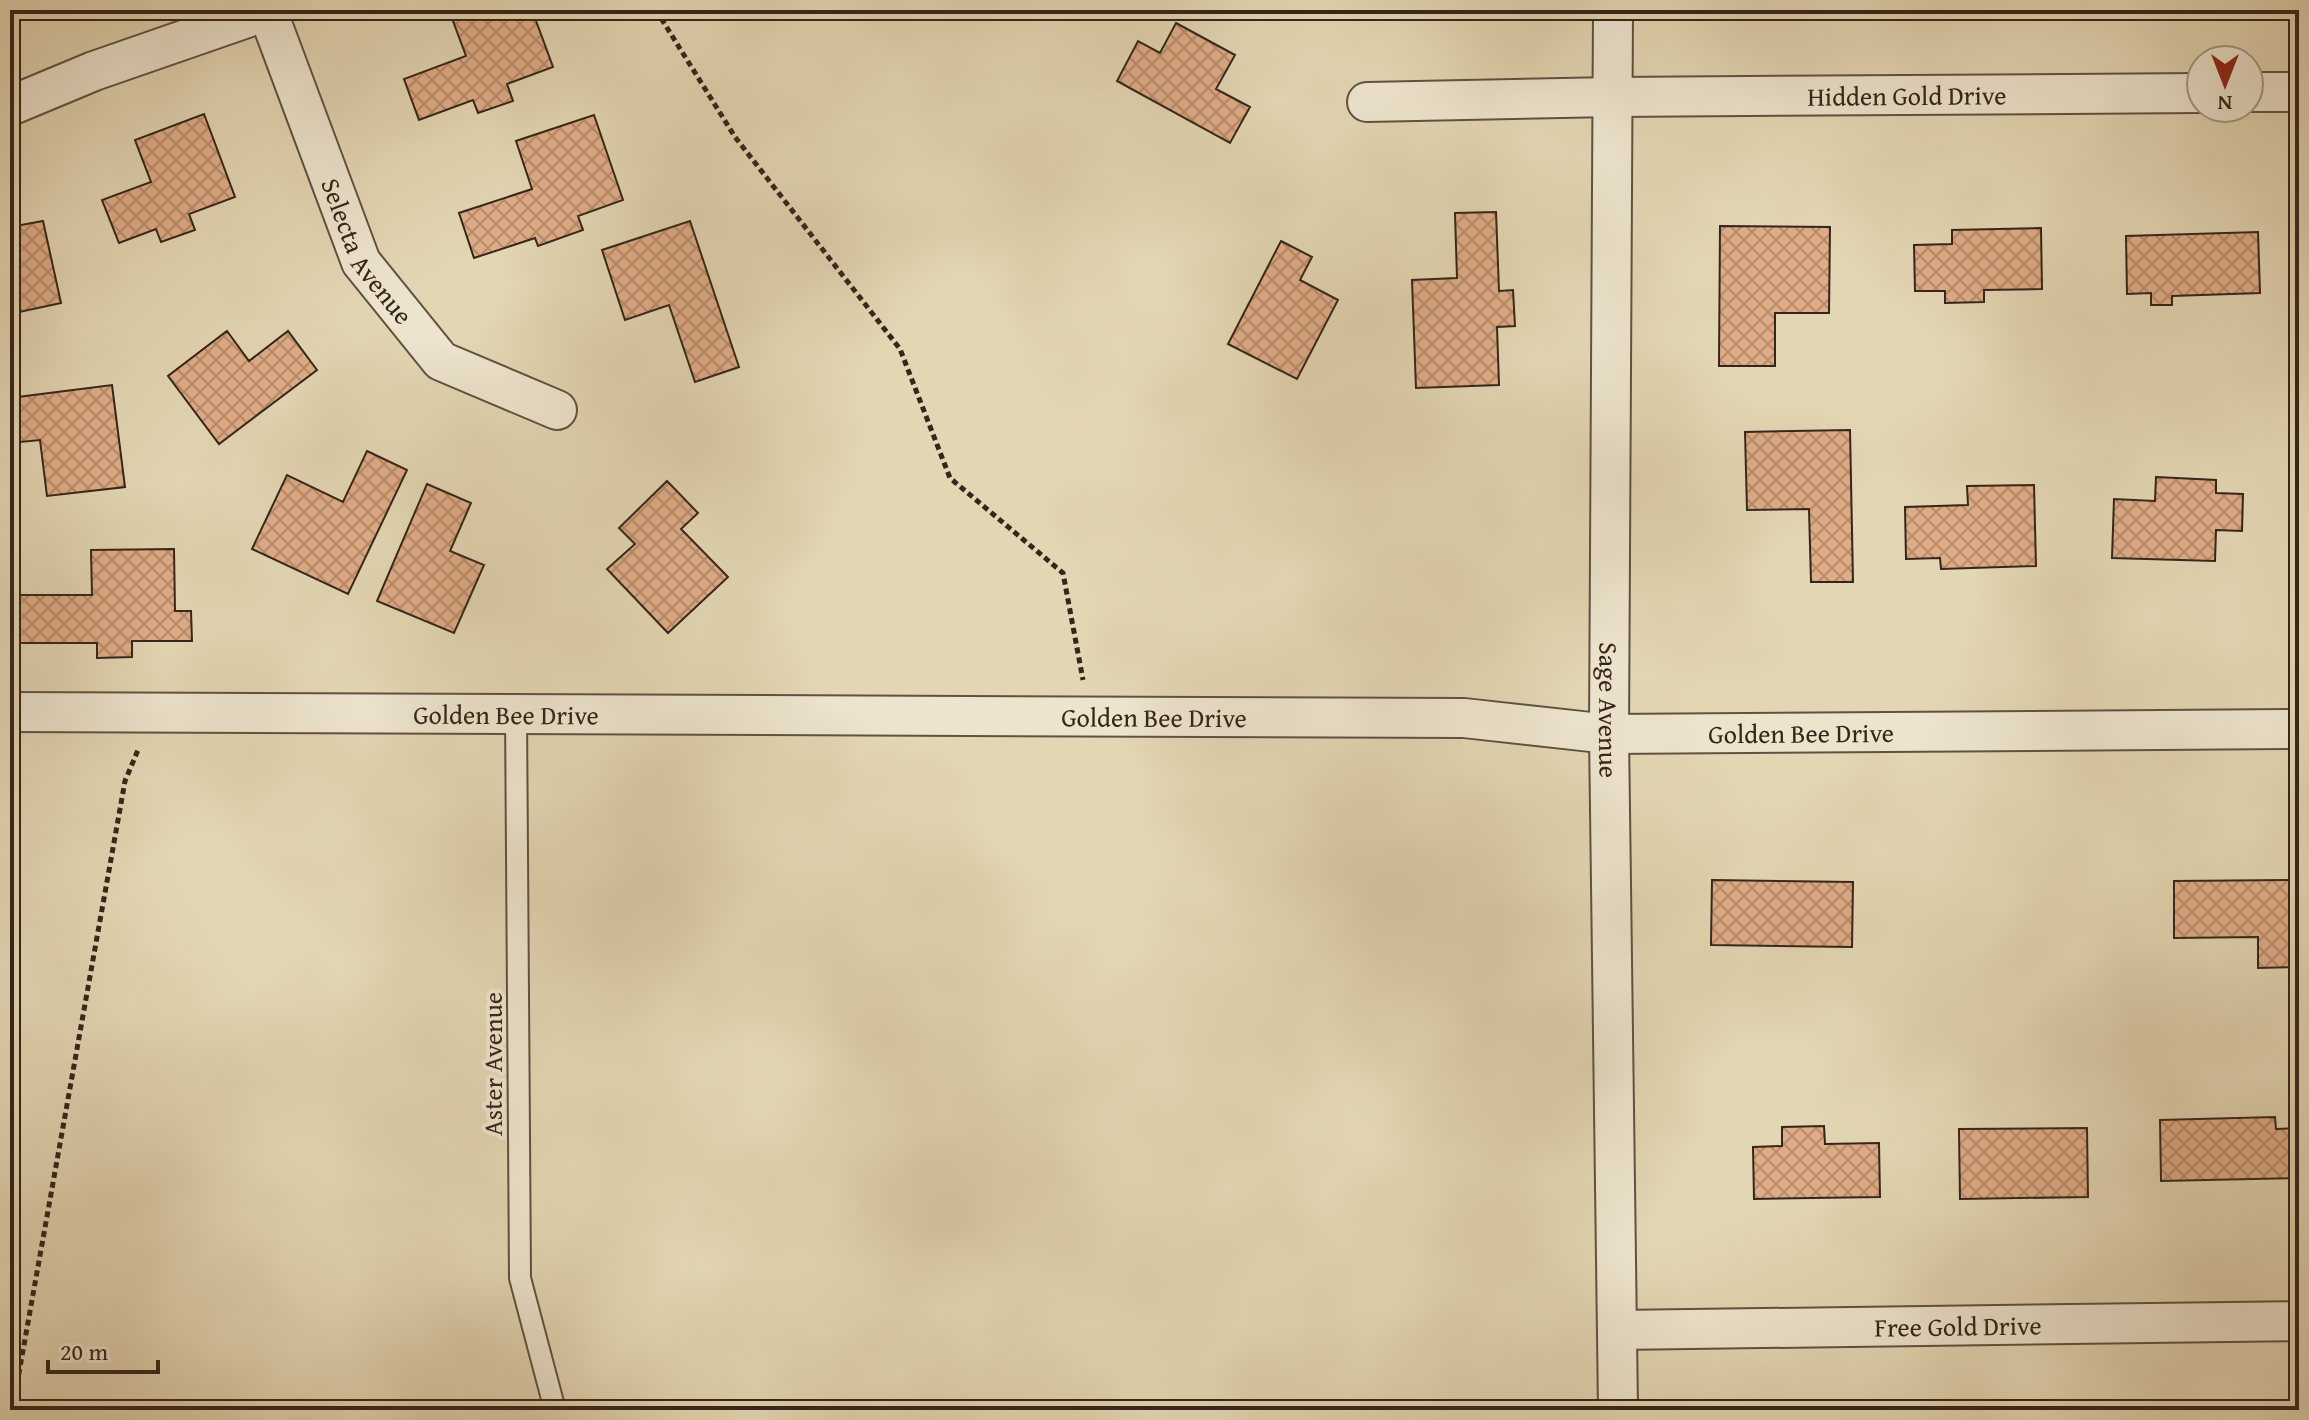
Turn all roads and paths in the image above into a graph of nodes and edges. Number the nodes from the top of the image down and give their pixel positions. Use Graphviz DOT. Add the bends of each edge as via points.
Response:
graph roads {
  1 [pos="267,10"];
  2 [pos="656,10"];
  3 [pos="1613,10"];
  4 [pos="2265,92"];
  5 [pos="2299,92"];
  6 [pos="2185,93"];
  7 [pos="1612,97"];
  8 [pos="1367,102"];
  9 [pos="10,106"];
  10 [pos="557,410"];
  11 [pos="10,712"];
  12 [pos="153,713"];
  13 [pos="516,713"];
  14 [pos="1090,716"];
  15 [pos="2299,729"];
  16 [pos="1609,734"];
  17 [pos="2299,1321"];
  18 [pos="1618,1330"];
  19 [pos="10,1403"];
  20 [pos="555,1410"];
  21 [pos="1618,1410"];
  1 -- 9 [label="street"];
  1 -- 10 [label="street, Selecta Avenue" via="361,262 441,361"];
  2 -- 14 [label="path" via="735,137 900,349 950,478 1063,573"];
  3 -- 7 [label="street, Sage Avenue"];
  4 -- 5 [label="street"];
  6 -- 7 [label="street, Hidden Gold Drive"];
  7 -- 8 [label="street, Hidden Gold Drive"];
  7 -- 16 [label="street, Sage Avenue"];
  11 -- 12 [label="street, Golden Bee Drive"];
  12 -- 13 [label="street, Golden Bee Drive"];
  12 -- 19 [label="path" via="125,781"];
  13 -- 14 [label="street, Golden Bee Drive"];
  13 -- 20 [label="lane, Aster Avenue" via="520,1278"];
  14 -- 16 [label="street, Golden Bee Drive" via="1464,718"];
  15 -- 16 [label="street, Golden Bee Drive"];
  16 -- 18 [label="street, Sage Avenue"];
  17 -- 18 [label="street, Free Gold Drive"];
  18 -- 21 [label="street, Sage Avenue"];
}
